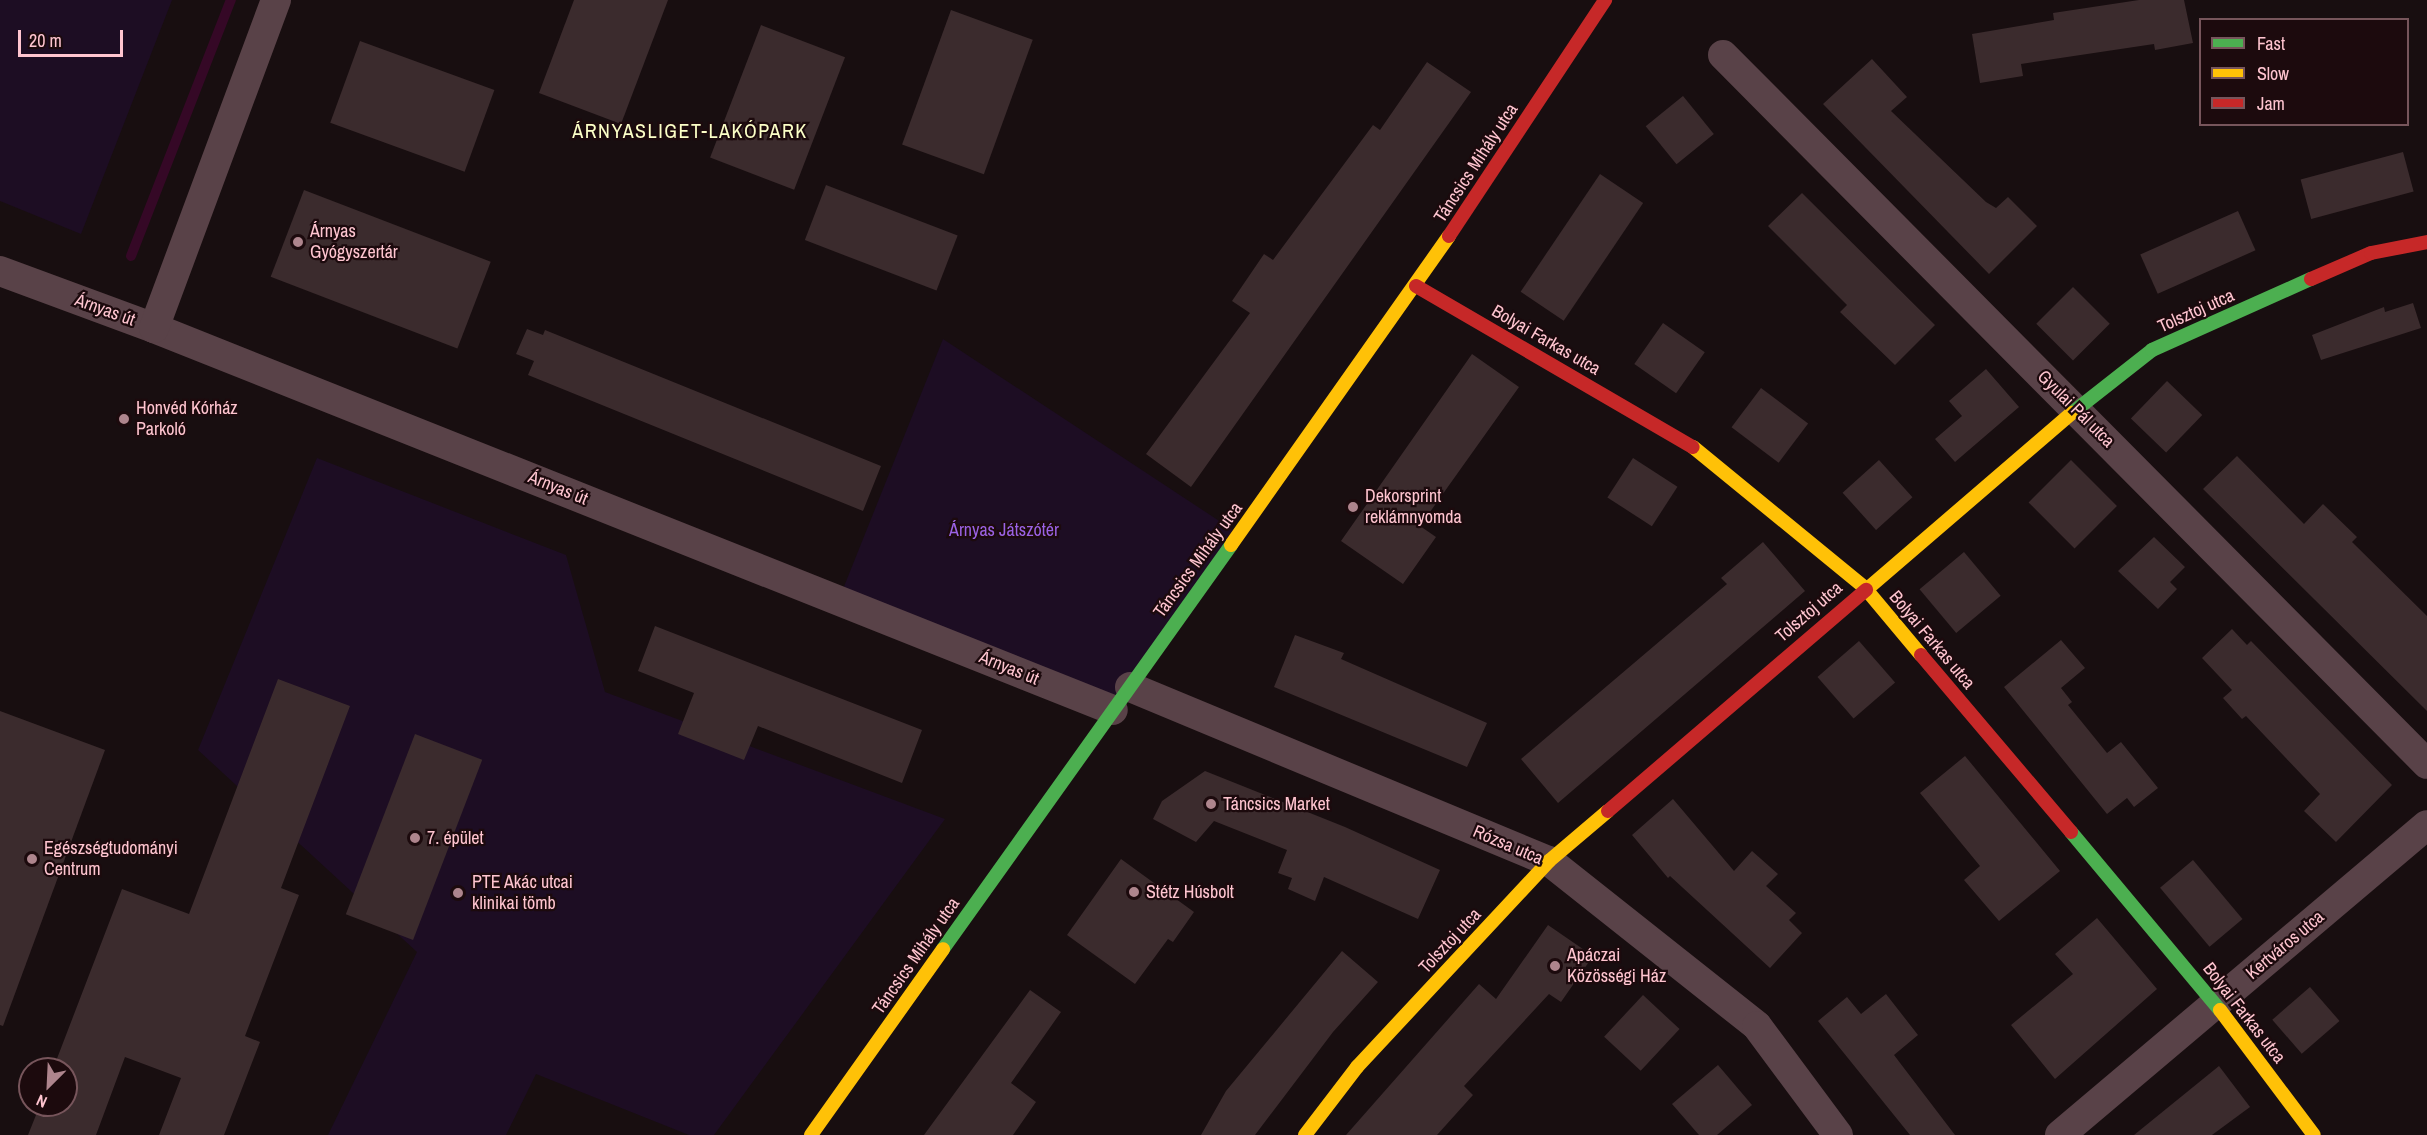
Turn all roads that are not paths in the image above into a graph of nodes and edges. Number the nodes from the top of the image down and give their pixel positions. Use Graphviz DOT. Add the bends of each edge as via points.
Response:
graph roads {
  1 [pos="276,0"];
  2 [pos="1607,0"];
  3 [pos="1723,55"];
  4 [pos="2427,242"];
  5 [pos="0,271"];
  6 [pos="1416,286"];
  7 [pos="154,328"];
  8 [pos="2076,409"];
  9 [pos="1865,588"];
  10 [pos="1122,699"];
  11 [pos="2427,764"];
  12 [pos="2427,825"];
  13 [pos="1549,861"];
  14 [pos="2215,1003"];
  15 [pos="811,1135"];
  16 [pos="1305,1135"];
  17 [pos="1838,1135"];
  18 [pos="2060,1135"];
  19 [pos="2314,1135"];
  1 -- 7 [label="street"];
  2 -- 6 [label="street, Táncsics Mihály utca"];
  3 -- 8 [label="street, Gyulai Pál utca"];
  4 -- 8 [label="street, Tolsztoj utca" via="2371,254 2152,350"];
  5 -- 7 [label="street, Árnyas út"];
  6 -- 9 [label="street, Bolyai Farkas utca" via="1691,445"];
  6 -- 10 [label="street, Táncsics Mihály utca"];
  7 -- 10 [label="street, Árnyas út" via="800,594"];
  8 -- 9 [label="street, Tolsztoj utca"];
  8 -- 11 [label="street, Gyulai Pál utca"];
  9 -- 13 [label="street, Tolsztoj utca"];
  9 -- 14 [label="street, Bolyai Farkas utca"];
  10 -- 13 [label="street, Rózsa utca"];
  10 -- 15 [label="street, Táncsics Mihály utca"];
  12 -- 14 [label="street, Kertváros utca"];
  13 -- 16 [label="street, Tolsztoj utca" via="1357,1066"];
  13 -- 17 [label="street, Rózsa utca" via="1757,1026"];
  14 -- 18 [label="street, Kertváros utca"];
  14 -- 19 [label="street, Bolyai Farkas utca"];
}
